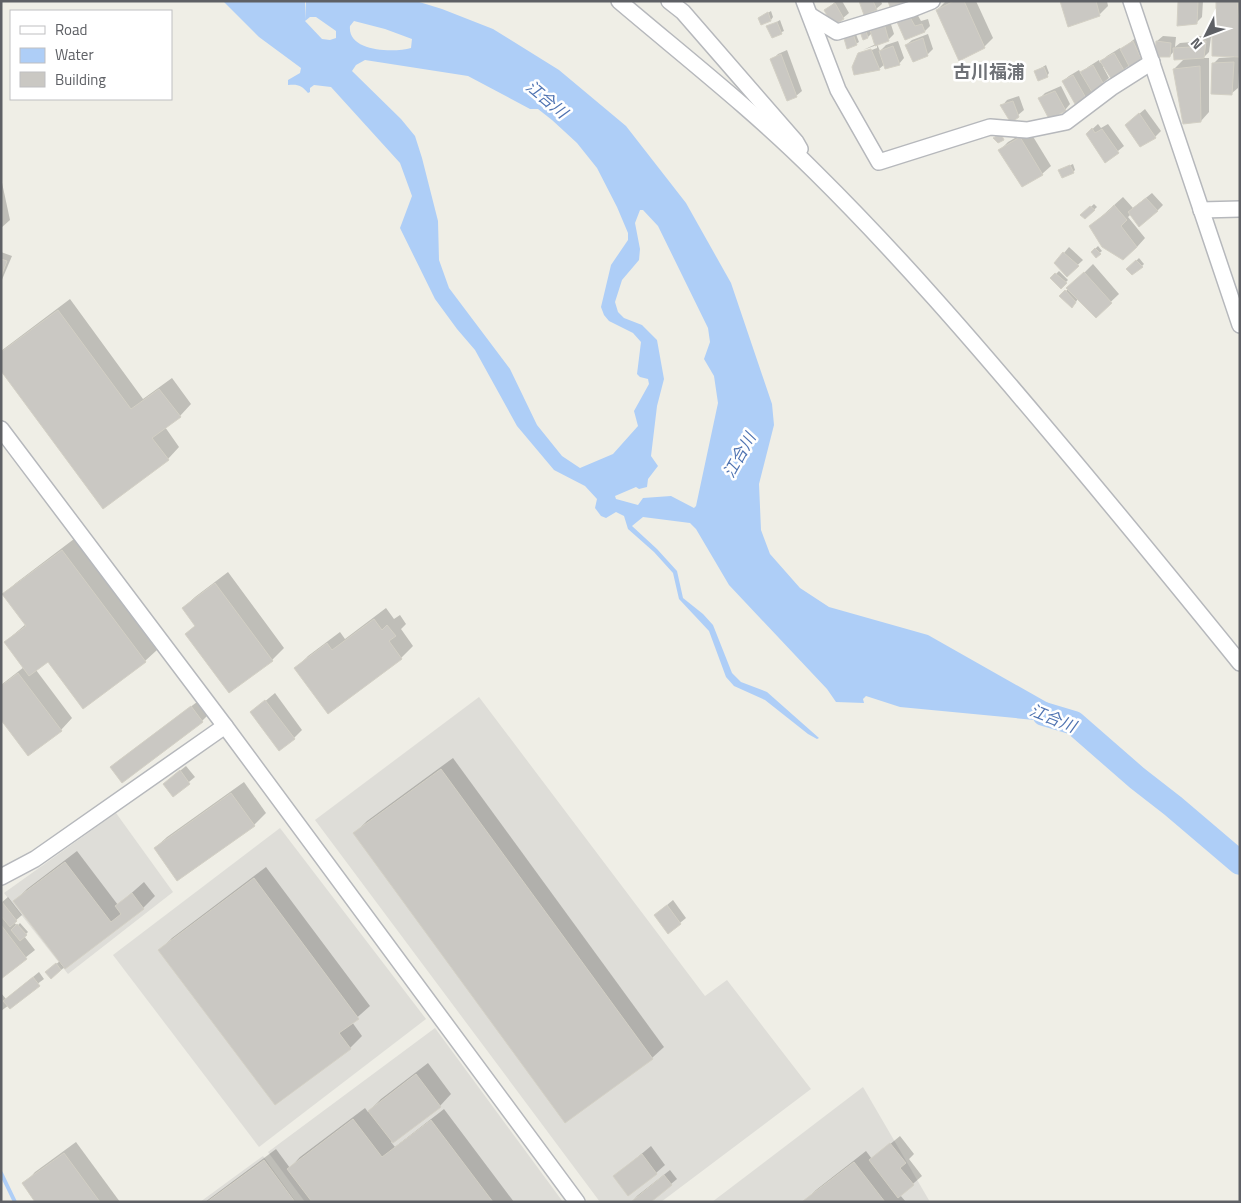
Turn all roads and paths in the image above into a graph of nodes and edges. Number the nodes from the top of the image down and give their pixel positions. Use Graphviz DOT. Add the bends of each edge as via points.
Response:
graph roads {
  1 [pos="619,1"];
  2 [pos="669,1"];
  3 [pos="804,1"];
  4 [pos="932,1"];
  5 [pos="1132,1"];
  6 [pos="811,16"];
  7 [pos="1152,62"];
  8 [pos="814,171"];
  9 [pos="1240,209"];
  10 [pos="1201,210"];
  11 [pos="1240,325"];
  12 [pos="1,429"];
  13 [pos="1240,663"];
  14 [pos="225,726"];
  15 [pos="1,877"];
  16 [pos="577,1202"];
  1 -- 8 [label="street" via="733,96"];
  2 -- 8 [label="street" via="683,12 796,142"];
  3 -- 6 [label="street"];
  4 -- 6 [label="street" via="837,32"];
  5 -- 7 [label="street"];
  6 -- 7 [label="street" via="838,90 879,162 990,127 1027,130 1066,122"];
  7 -- 10 [label="street"];
  8 -- 13 [label="street" via="908,268 983,353"];
  9 -- 10 [label="street"];
  10 -- 11 [label="street"];
  12 -- 14 [label="street"];
  14 -- 15 [label="street" via="35,859"];
  14 -- 16 [label="street"];
}
